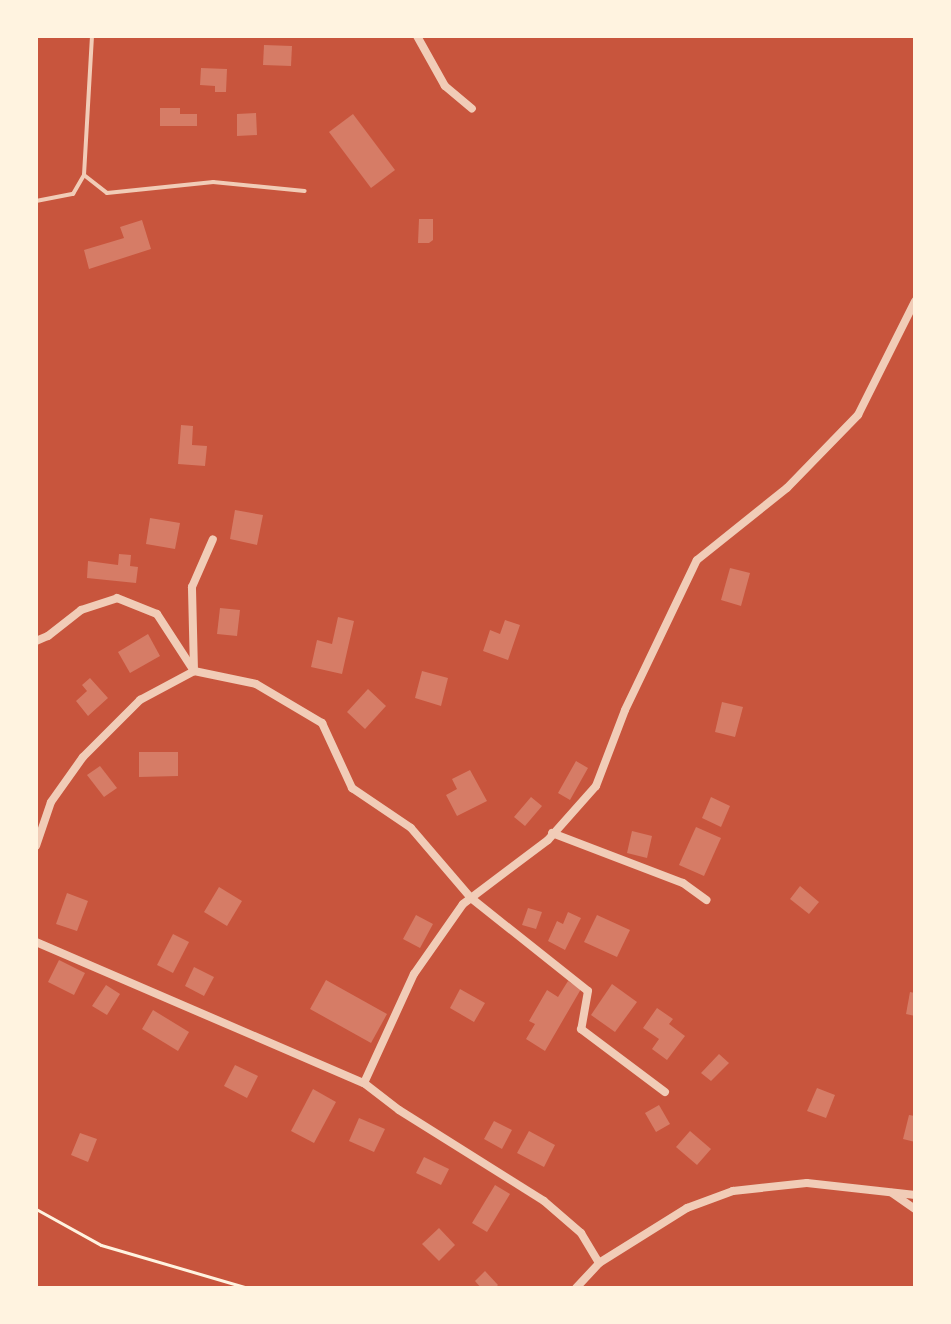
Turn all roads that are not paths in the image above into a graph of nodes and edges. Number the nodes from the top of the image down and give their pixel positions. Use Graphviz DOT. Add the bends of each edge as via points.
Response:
graph roads {
  1 [pos="92,36"];
  2 [pos="417,36"];
  3 [pos="472,109"];
  4 [pos="84,175"];
  5 [pos="305,191"];
  6 [pos="36,201"];
  7 [pos="915,301"];
  8 [pos="213,539"];
  9 [pos="36,641"];
  10 [pos="194,671"];
  11 [pos="552,833"];
  12 [pos="36,846"];
  13 [pos="471,898"];
  14 [pos="706,900"];
  15 [pos="36,942"];
  16 [pos="364,1083"];
  17 [pos="665,1092"];
  18 [pos="891,1192"];
  19 [pos="915,1195"];
  20 [pos="915,1209"];
  21 [pos="599,1263"];
  22 [pos="576,1288"];
  1 -- 4 [label="lane"];
  2 -- 3 [label="street" via="445,86"];
  4 -- 5 [label="lane" via="107,193 213,182"];
  4 -- 6 [label="lane" via="73,194"];
  7 -- 11 [label="street" via="858,415 787,488 697,560 625,710 596,786"];
  8 -- 10 [label="street" via="192,587"];
  9 -- 10 [label="street" via="81,610 117,598 157,614"];
  10 -- 12 [label="street" via="140,700 83,757 51,802"];
  10 -- 13 [label="street" via="256,684 322,723 352,788 411,828"];
  11 -- 13 [label="street"];
  11 -- 14 [label="street" via="683,883"];
  13 -- 16 [label="street" via="414,974"];
  13 -- 17 [label="street" via="588,991 581,1029"];
  15 -- 16 [label="street"];
  16 -- 21 [label="street" via="544,1201 581,1233"];
  18 -- 19 [label="street"];
  18 -- 20 [label="street"];
  18 -- 21 [label="street" via="807,1183 733,1191 687,1208"];
  21 -- 22 [label="street"];
}
